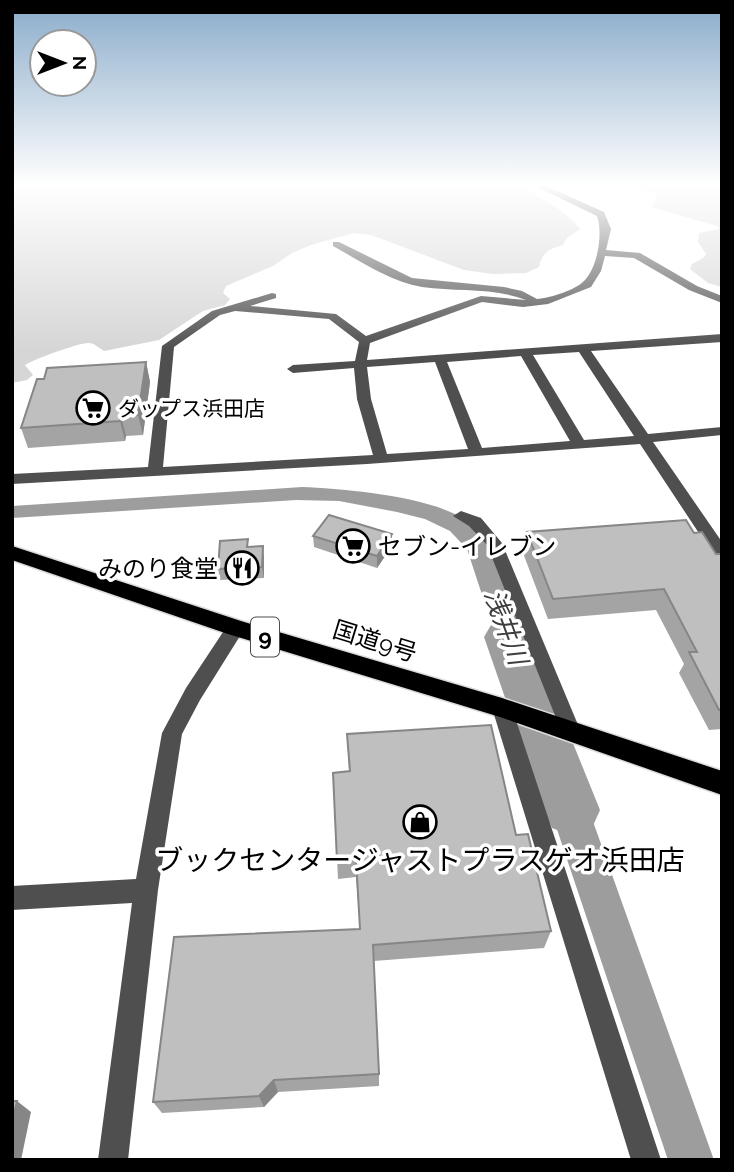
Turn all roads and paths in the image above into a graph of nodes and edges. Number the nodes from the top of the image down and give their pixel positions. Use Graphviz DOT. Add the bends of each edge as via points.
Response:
graph roads {
  1 [pos="603,240"];
  2 [pos="336,244"];
  3 [pos="600,253"];
  4 [pos="272,296"];
  5 [pos="722,300"];
  6 [pos="538,302"];
  7 [pos="233,308"];
  8 [pos="722,338"];
  9 [pos="365,341"];
  10 [pos="583,349"];
  11 [pos="525,352"];
  12 [pos="440,359"];
  13 [pos="359,365"];
  14 [pos="293,369"];
  15 [pos="722,431"];
  16 [pos="644,440"];
  17 [pos="579,444"];
  18 [pos="476,451"];
  19 [pos="381,457"];
  20 [pos="155,470"];
  21 [pos="12,478"];
  22 [pos="461,516"];
  23 [pos="12,553"];
  24 [pos="722,555"];
  25 [pos="236,628"];
  26 [pos="511,711"];
  27 [pos="565,730"];
  28 [pos="722,783"];
  29 [pos="146,890"];
  30 [pos="12,898"];
  31 [pos="113,1160"];
  32 [pos="646,1160"];
  1 -- 3 [label="street"];
  2 -- 6 [label="street" via="405,279 511,289"];
  3 -- 5 [label="street" via="636,255"];
  3 -- 6 [label="street" via="587,285"];
  4 -- 7 [label="street"];
  6 -- 9 [label="street" via="481,299"];
  7 -- 9 [label="street" via="332,316"];
  7 -- 20 [label="street" via="209,317 168,346"];
  8 -- 10 [label="street"];
  9 -- 13 [label="street"];
  10 -- 11 [label="street"];
  10 -- 16 [label="street"];
  11 -- 12 [label="street"];
  11 -- 17 [label="street"];
  12 -- 13 [label="street"];
  12 -- 18 [label="street"];
  13 -- 14 [label="street"];
  13 -- 19 [label="street"];
  15 -- 16 [label="street"];
  16 -- 17 [label="street"];
  16 -- 24 [label="street"];
  17 -- 18 [label="street"];
  18 -- 19 [label="street"];
  19 -- 20 [label="street"];
  20 -- 21 [label="street"];
  22 -- 27 [label="street" via="475,522 494,543"];
  23 -- 25 [label="highway, 国道9号 / 9"];
  25 -- 26 [label="highway, 国道9号 / 9"];
  25 -- 29 [label="street" via="172,733"];
  26 -- 27 [label="highway, 国道9号 / 9"];
  26 -- 32 [label="street"];
  27 -- 28 [label="highway, 国道9号 / 9"];
  29 -- 30 [label="street"];
  29 -- 31 [label="street"];
}
